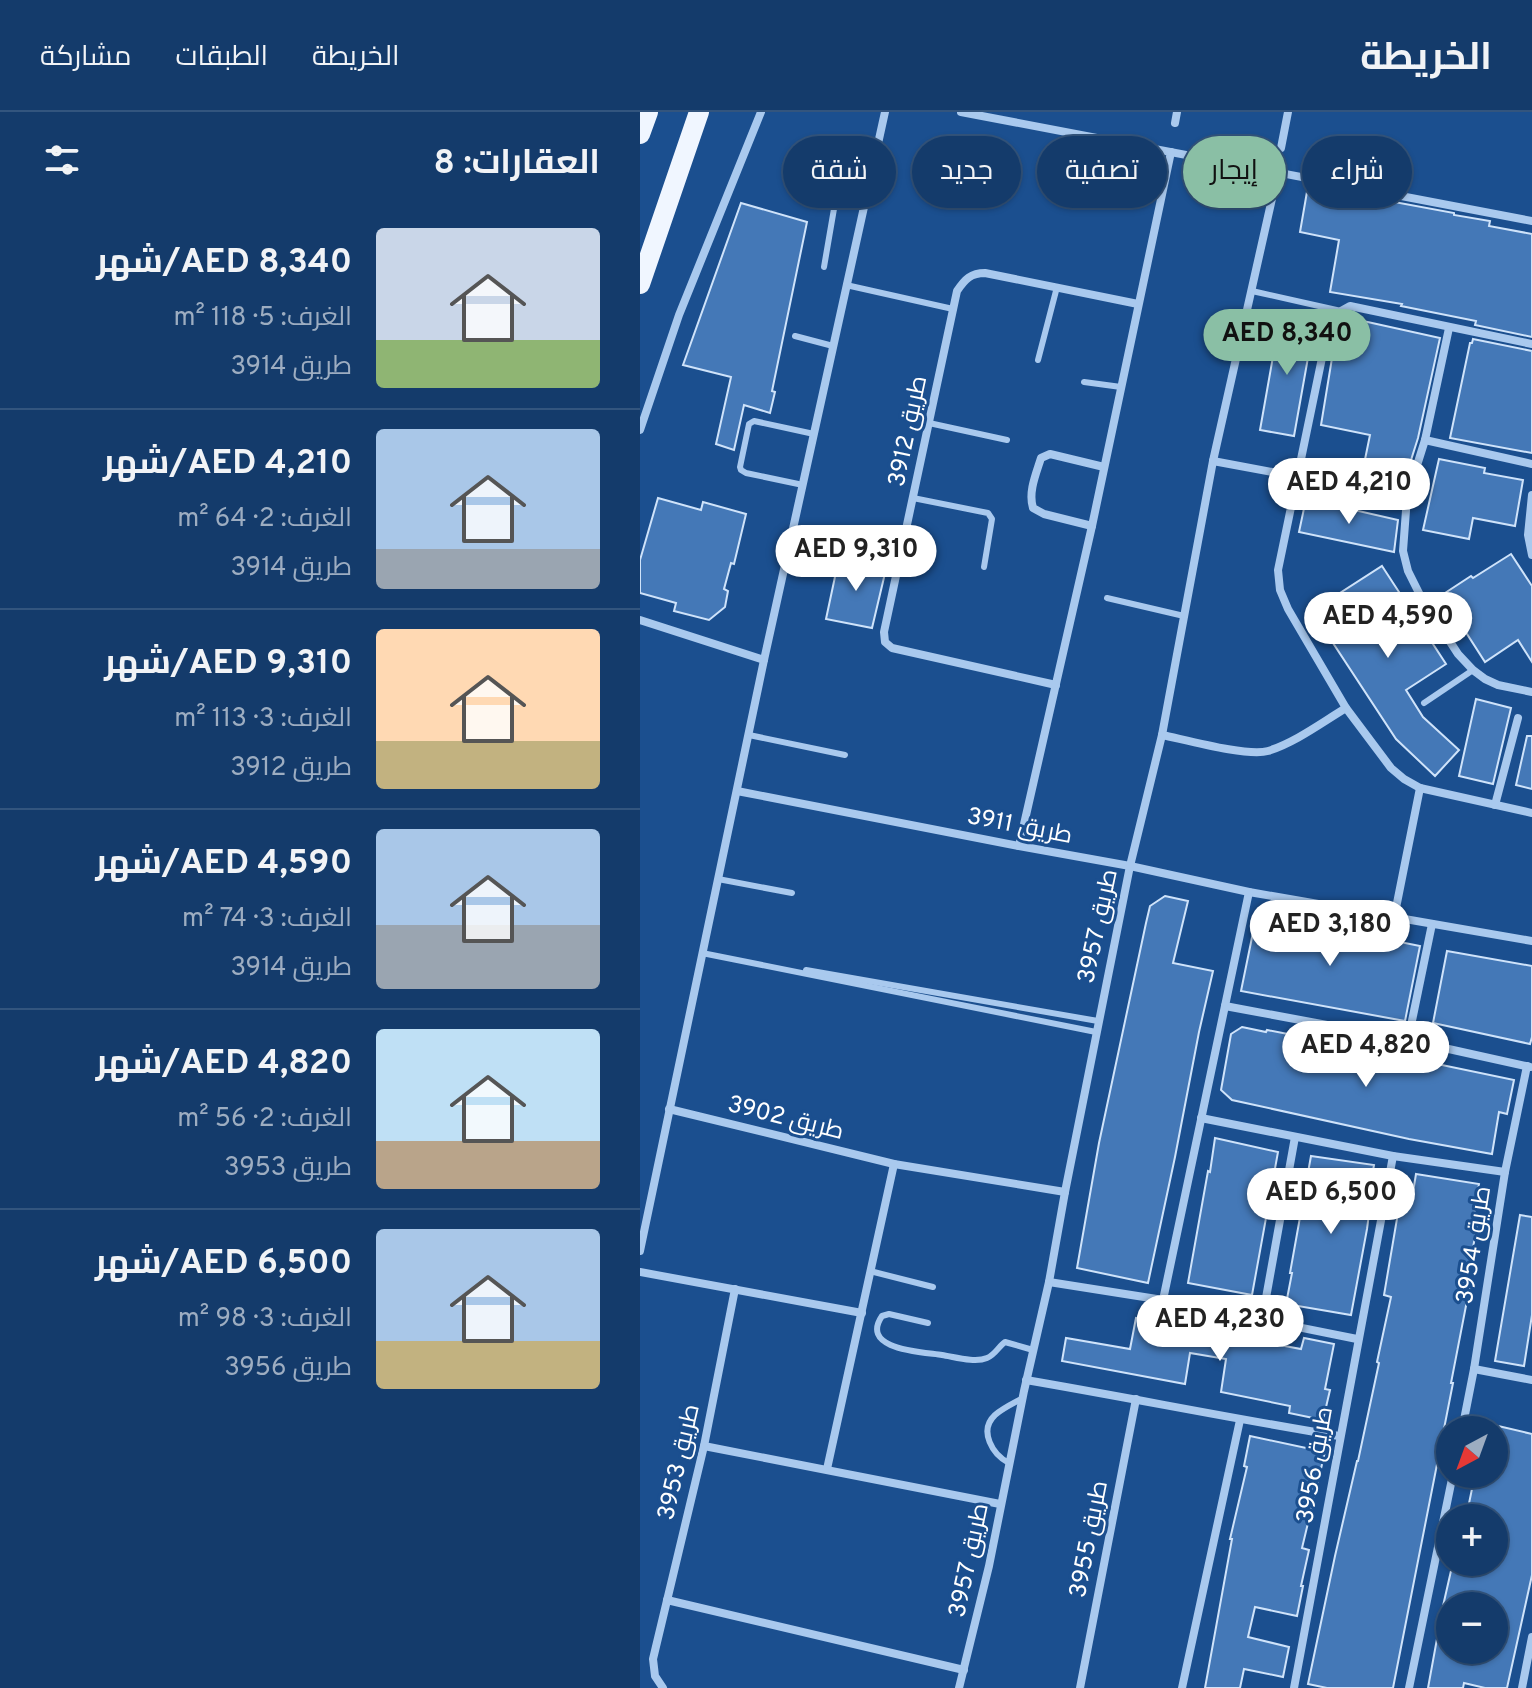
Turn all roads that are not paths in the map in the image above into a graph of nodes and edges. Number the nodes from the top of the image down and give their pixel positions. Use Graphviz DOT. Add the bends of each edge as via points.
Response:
graph roads {
  1 [pos="648,112"];
  2 [pos="699,112"];
  3 [pos="761,112"];
  4 [pos="885,112"];
  5 [pos="961,112"];
  6 [pos="1177,112"];
  7 [pos="1288,112"];
  8 [pos="1175,123"];
  9 [pos="640,134"];
  10 [pos="879,136"];
  11 [pos="1283,136"];
  12 [pos="1171,152"];
  13 [pos="1183,154"];
  14 [pos="1286,174"];
  15 [pos="834,208"];
  16 [pos="863,208"];
  17 [pos="1270,208"];
  18 [pos="1532,221"];
  19 [pos="824,267"];
  20 [pos="640,284"];
  21 [pos="846,285"];
  22 [pos="1057,287"];
  23 [pos="1252,291"];
  24 [pos="1138,304"];
  25 [pos="953,309"];
  26 [pos="1338,313"];
  27 [pos="1449,328"];
  28 [pos="795,336"];
  29 [pos="1532,344"];
  30 [pos="833,346"];
  31 [pos="1038,360"];
  32 [pos="1084,382"];
  33 [pos="1121,387"];
  34 [pos="929,423"];
  35 [pos="640,430"];
  36 [pos="814,434"];
  37 [pos="1007,440"];
  38 [pos="1425,440"];
  39 [pos="1213,461"];
  40 [pos="1532,464"];
  41 [pos="1104,467"];
  42 [pos="1298,477"];
  43 [pos="803,485"];
  44 [pos="1532,495"];
  45 [pos="1407,497"];
  46 [pos="913,498"];
  47 [pos="1092,526"];
  48 [pos="1532,555"];
  49 [pos="984,567"];
  50 [pos="1107,598"];
  51 [pos="1184,616"];
  52 [pos="640,620"];
  53 [pos="764,660"];
  54 [pos="1473,670"];
  55 [pos="1056,685"];
  56 [pos="1532,692"];
  57 [pos="1424,703"];
  58 [pos="1346,708"];
  59 [pos="1518,718"];
  60 [pos="749,735"];
  61 [pos="1162,735"];
  62 [pos="845,755"];
  63 [pos="1420,788"];
  64 [pos="737,791"];
  65 [pos="1495,805"];
  66 [pos="1532,813"];
  67 [pos="1019,846"];
  68 [pos="1130,866"];
  69 [pos="718,879"];
  70 [pos="1249,892"];
  71 [pos="792,893"];
  72 [pos="1394,918"];
  73 [pos="1432,924"];
  74 [pos="1532,941"];
  75 [pos="702,953"];
  76 [pos="785,968"];
  77 [pos="1225,1006"];
  78 [pos="1098,1021"];
  79 [pos="1096,1032"];
  80 [pos="1408,1040"];
  81 [pos="1530,1067"];
  82 [pos="669,1109"];
  83 [pos="1201,1118"];
  84 [pos="1295,1137"];
  85 [pos="1393,1156"];
  86 [pos="894,1164"];
  87 [pos="1505,1172"];
  88 [pos="1065,1192"];
  89 [pos="640,1251"];
  90 [pos="870,1271"];
  91 [pos="640,1272"];
  92 [pos="1049,1282"];
  93 [pos="933,1287"];
  94 [pos="735,1289"];
  95 [pos="1163,1300"];
  96 [pos="862,1313"];
  97 [pos="1262,1320"];
  98 [pos="928,1323"];
  99 [pos="1357,1339"];
  100 [pos="1033,1350"];
  101 [pos="1474,1369"];
  102 [pos="1026,1380"];
  103 [pos="1532,1380"];
  104 [pos="1023,1398"];
  105 [pos="1136,1399"];
  106 [pos="1465,1416"];
  107 [pos="1240,1420"];
  108 [pos="1339,1436"];
  109 [pos="704,1446"];
  110 [pos="1009,1463"];
  111 [pos="827,1469"];
  112 [pos="1450,1488"];
  113 [pos="1000,1504"];
  114 [pos="667,1600"];
  115 [pos="1532,1637"];
  116 [pos="964,1670"];
  117 [pos="663,1688"];
  118 [pos="959,1688"];
  119 [pos="1080,1688"];
  120 [pos="1182,1688"];
  121 [pos="1294,1688"];
  122 [pos="1409,1688"];
  123 [pos="1522,1688"];
  1 -- 9 [label="main road"];
  2 -- 20 [label="main road"];
  3 -- 35 [label="street" via="679,315"];
  4 -- 10 [label="street"];
  5 -- 12 [label="street"];
  6 -- 8 [label="street"];
  7 -- 11 [label="street"];
  12 -- 13 [label="street"];
  12 -- 24 [label="street"];
  14 -- 18 [label="street"];
  15 -- 19 [label="lane"];
  16 -- 21 [label="street"];
  17 -- 23 [label="street, طريق 3957"];
  21 -- 25 [label="lane"];
  21 -- 30 [label="street"];
  22 -- 24 [label="street, طريق 3912"];
  22 -- 25 [label="street, طريق 3912" via="974,273 957,291"];
  22 -- 31 [label="lane"];
  23 -- 26 [label="lane"];
  23 -- 39 [label="street, طريق 3957"];
  24 -- 33 [label="street"];
  25 -- 34 [label="street, طريق 3912"];
  26 -- 27 [label="street" via="1350,306"];
  26 -- 42 [label="street" via="1328,329"];
  27 -- 29 [label="street"];
  27 -- 38 [label="street"];
  28 -- 30 [label="lane"];
  30 -- 36 [label="street"];
  32 -- 33 [label="lane"];
  33 -- 41 [label="street"];
  34 -- 37 [label="lane"];
  34 -- 46 [label="street, طريق 3912"];
  36 -- 43 [label="street"];
  36 -- 43 [label="lane" via="749,424 741,470"];
  38 -- 40 [label="street"];
  38 -- 45 [label="street"];
  39 -- 42 [label="street"];
  39 -- 51 [label="street, طريق 3957"];
  41 -- 47 [label="street"];
  41 -- 47 [label="street" via="1045,455 1032,490 1033,508"];
  42 -- 45 [label="street"];
  42 -- 58 [label="street" via="1280,559 1280,590"];
  43 -- 53 [label="street"];
  44 -- 48 [label="street"];
  45 -- 54 [label="street" via="1403,551 1408,571 1444,634"];
  46 -- 49 [label="lane" via="988,513 992,519"];
  46 -- 55 [label="street, طريق 3912" via="885,642 892,648"];
  47 -- 55 [label="street"];
  50 -- 51 [label="lane"];
  51 -- 61 [label="street, طريق 3957"];
  52 -- 53 [label="street"];
  53 -- 60 [label="street"];
  54 -- 56 [label="street" via="1498,685"];
  54 -- 57 [label="lane"];
  55 -- 67 [label="street"];
  58 -- 61 [label="street" via="1265,752"];
  58 -- 63 [label="street" via="1391,768"];
  59 -- 65 [label="street"];
  60 -- 62 [label="lane"];
  60 -- 64 [label="street"];
  61 -- 68 [label="street, طريق 3957"];
  63 -- 65 [label="street"];
  63 -- 72 [label="street"];
  64 -- 67 [label="street, طريق 3911"];
  64 -- 69 [label="street"];
  65 -- 66 [label="street"];
  67 -- 68 [label="street, طريق 3911"];
  68 -- 70 [label="street, طريق 3911"];
  68 -- 78 [label="street, طريق 3957"];
  69 -- 71 [label="lane"];
  69 -- 75 [label="street"];
  70 -- 72 [label="street, طريق 3911"];
  70 -- 77 [label="street"];
  72 -- 73 [label="street, طريق 3911"];
  73 -- 74 [label="street, طريق 3911"];
  73 -- 80 [label="street"];
  75 -- 76 [label="lane"];
  75 -- 82 [label="street"];
  76 -- 78 [label="lane"];
  76 -- 79 [label="lane"];
  77 -- 80 [label="street"];
  77 -- 83 [label="street"];
  78 -- 79 [label="street, طريق 3957"];
  79 -- 88 [label="street, طريق 3957"];
  80 -- 81 [label="street"];
  81 -- 87 [label="street, طريق 3954"];
  82 -- 86 [label="street, طريق 3902"];
  82 -- 89 [label="street"];
  83 -- 84 [label="street"];
  83 -- 95 [label="street"];
  84 -- 85 [label="street"];
  84 -- 97 [label="street"];
  85 -- 87 [label="street"];
  85 -- 99 [label="street, طريق 3956"];
  86 -- 88 [label="street, طريق 3902"];
  86 -- 90 [label="street"];
  87 -- 101 [label="street, طريق 3954"];
  88 -- 92 [label="street, طريق 3957"];
  90 -- 93 [label="lane"];
  90 -- 96 [label="street"];
  91 -- 94 [label="street"];
  92 -- 95 [label="street"];
  92 -- 100 [label="street, طريق 3957"];
  94 -- 96 [label="street"];
  94 -- 109 [label="street, طريق 3953"];
  95 -- 97 [label="street"];
  96 -- 111 [label="street"];
  97 -- 99 [label="street"];
  98 -- 100 [label="lane" via="889,1314 882,1316 877,1330 886,1344 900,1349 980,1360 1005,1342"];
  99 -- 108 [label="street, طريق 3956"];
  100 -- 102 [label="street, طريق 3957"];
  101 -- 103 [label="street"];
  101 -- 106 [label="street, طريق 3954"];
  102 -- 104 [label="street, طريق 3957"];
  102 -- 105 [label="street"];
  104 -- 110 [label="street, طريق 3957"];
  104 -- 110 [label="lane" via="995,1416 988,1427 994,1451"];
  105 -- 107 [label="street"];
  105 -- 119 [label="street, طريق 3955"];
  107 -- 108 [label="street"];
  107 -- 120 [label="street"];
  108 -- 121 [label="street, طريق 3956"];
  109 -- 111 [label="street"];
  109 -- 114 [label="street, طريق 3953"];
  110 -- 113 [label="street, طريق 3957"];
  111 -- 113 [label="street"];
  112 -- 122 [label="street"];
  113 -- 116 [label="street, طريق 3957"];
  114 -- 116 [label="street"];
  114 -- 117 [label="street, طريق 3953" via="653,1659"];
  115 -- 123 [label="street"];
  116 -- 118 [label="street, طريق 3957"];
}
